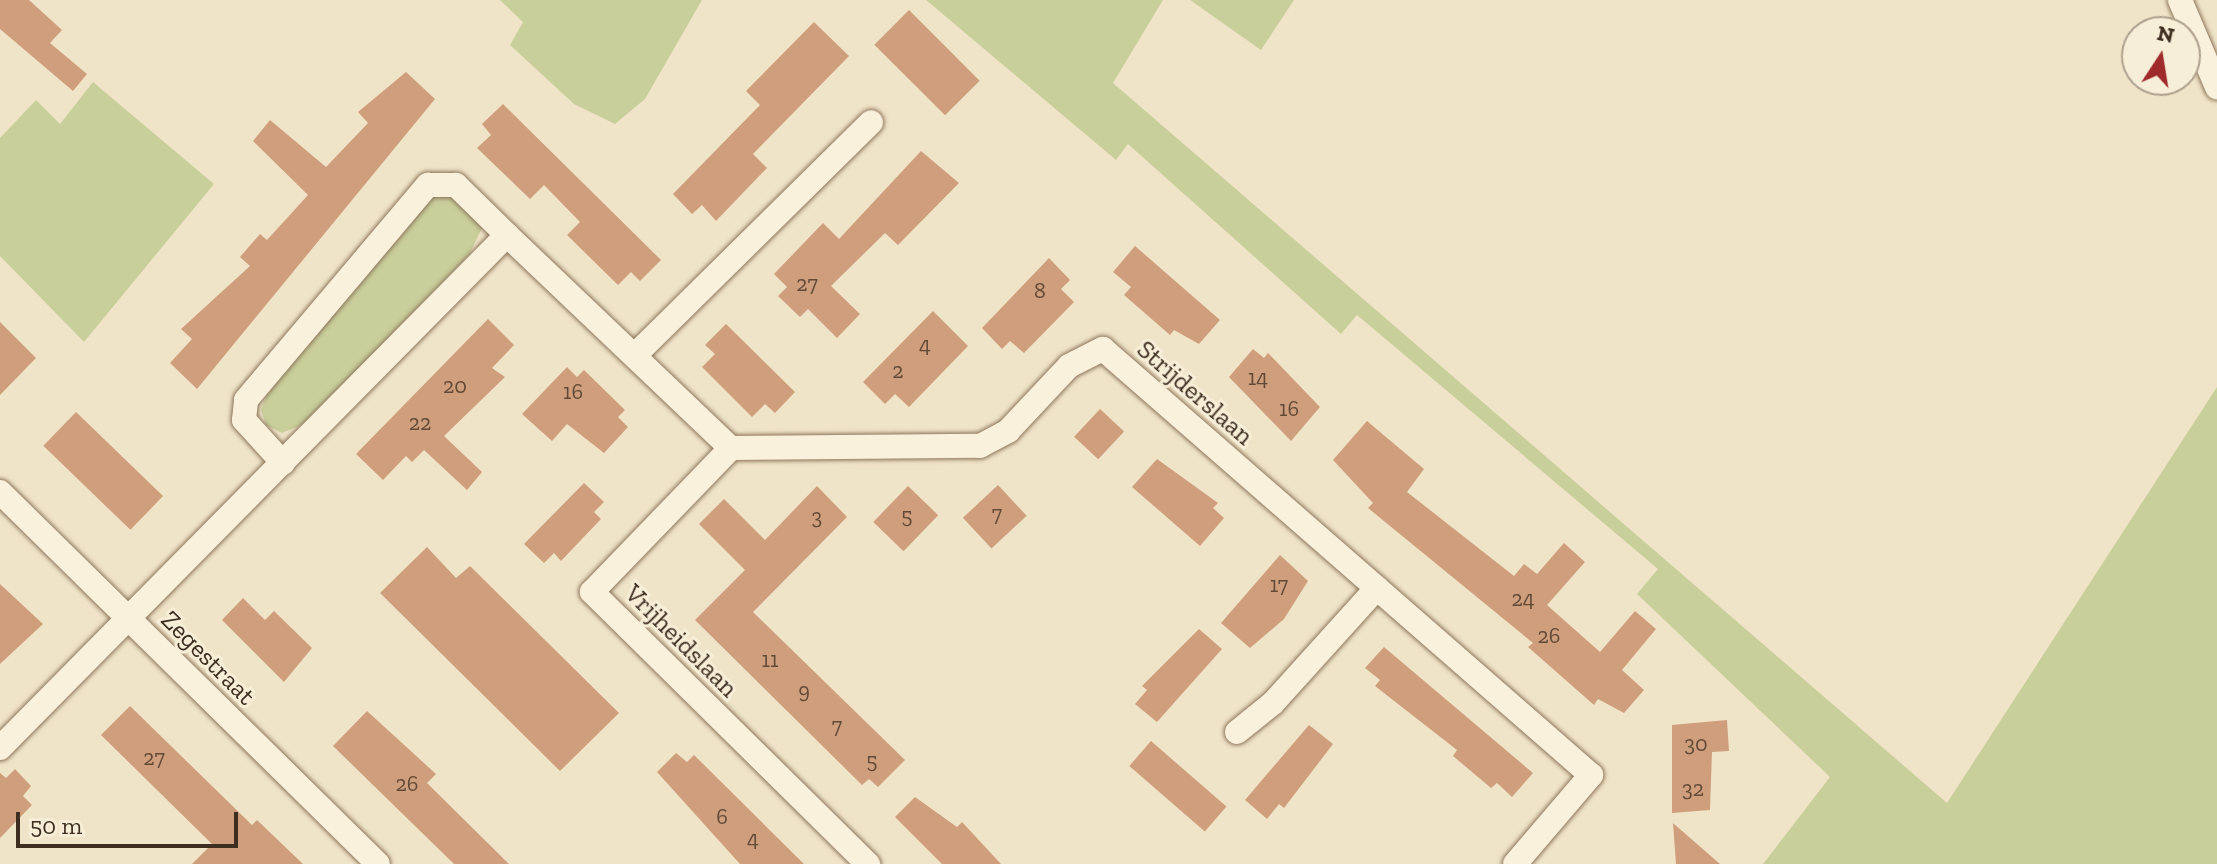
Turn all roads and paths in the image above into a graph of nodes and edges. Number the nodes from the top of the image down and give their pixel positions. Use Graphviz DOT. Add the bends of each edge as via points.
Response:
graph roads {
  1 [pos="2180,0"];
  2 [pos="2217,87"];
  3 [pos="871,122"];
  4 [pos="507,235"];
  5 [pos="636,354"];
  6 [pos="731,448"];
  7 [pos="283,463"];
  8 [pos="0,492"];
  9 [pos="1377,588"];
  10 [pos="128,619"];
  11 [pos="1237,732"];
  12 [pos="0,748"];
  13 [pos="378,864"];
  14 [pos="868,864"];
  15 [pos="1515,864"];
  1 -- 2 [label="street"];
  3 -- 5 [label="street"];
  4 -- 5 [label="street"];
  4 -- 7 [label="street"];
  4 -- 7 [label="street" via="456,185 428,185 246,400 244,420"];
  5 -- 6 [label="street"];
  6 -- 9 [label="street, Strijderslaan" via="980,446 1008,431 1069,366 1103,349"];
  6 -- 14 [label="street, Vrijheidslaan" via="592,592"];
  7 -- 10 [label="street"];
  8 -- 10 [label="street, Zegestraat"];
  9 -- 11 [label="street" via="1273,703"];
  9 -- 15 [label="street, Strijderslaan" via="1591,775"];
  10 -- 12 [label="street"];
  10 -- 13 [label="street, Zegestraat"];
}
